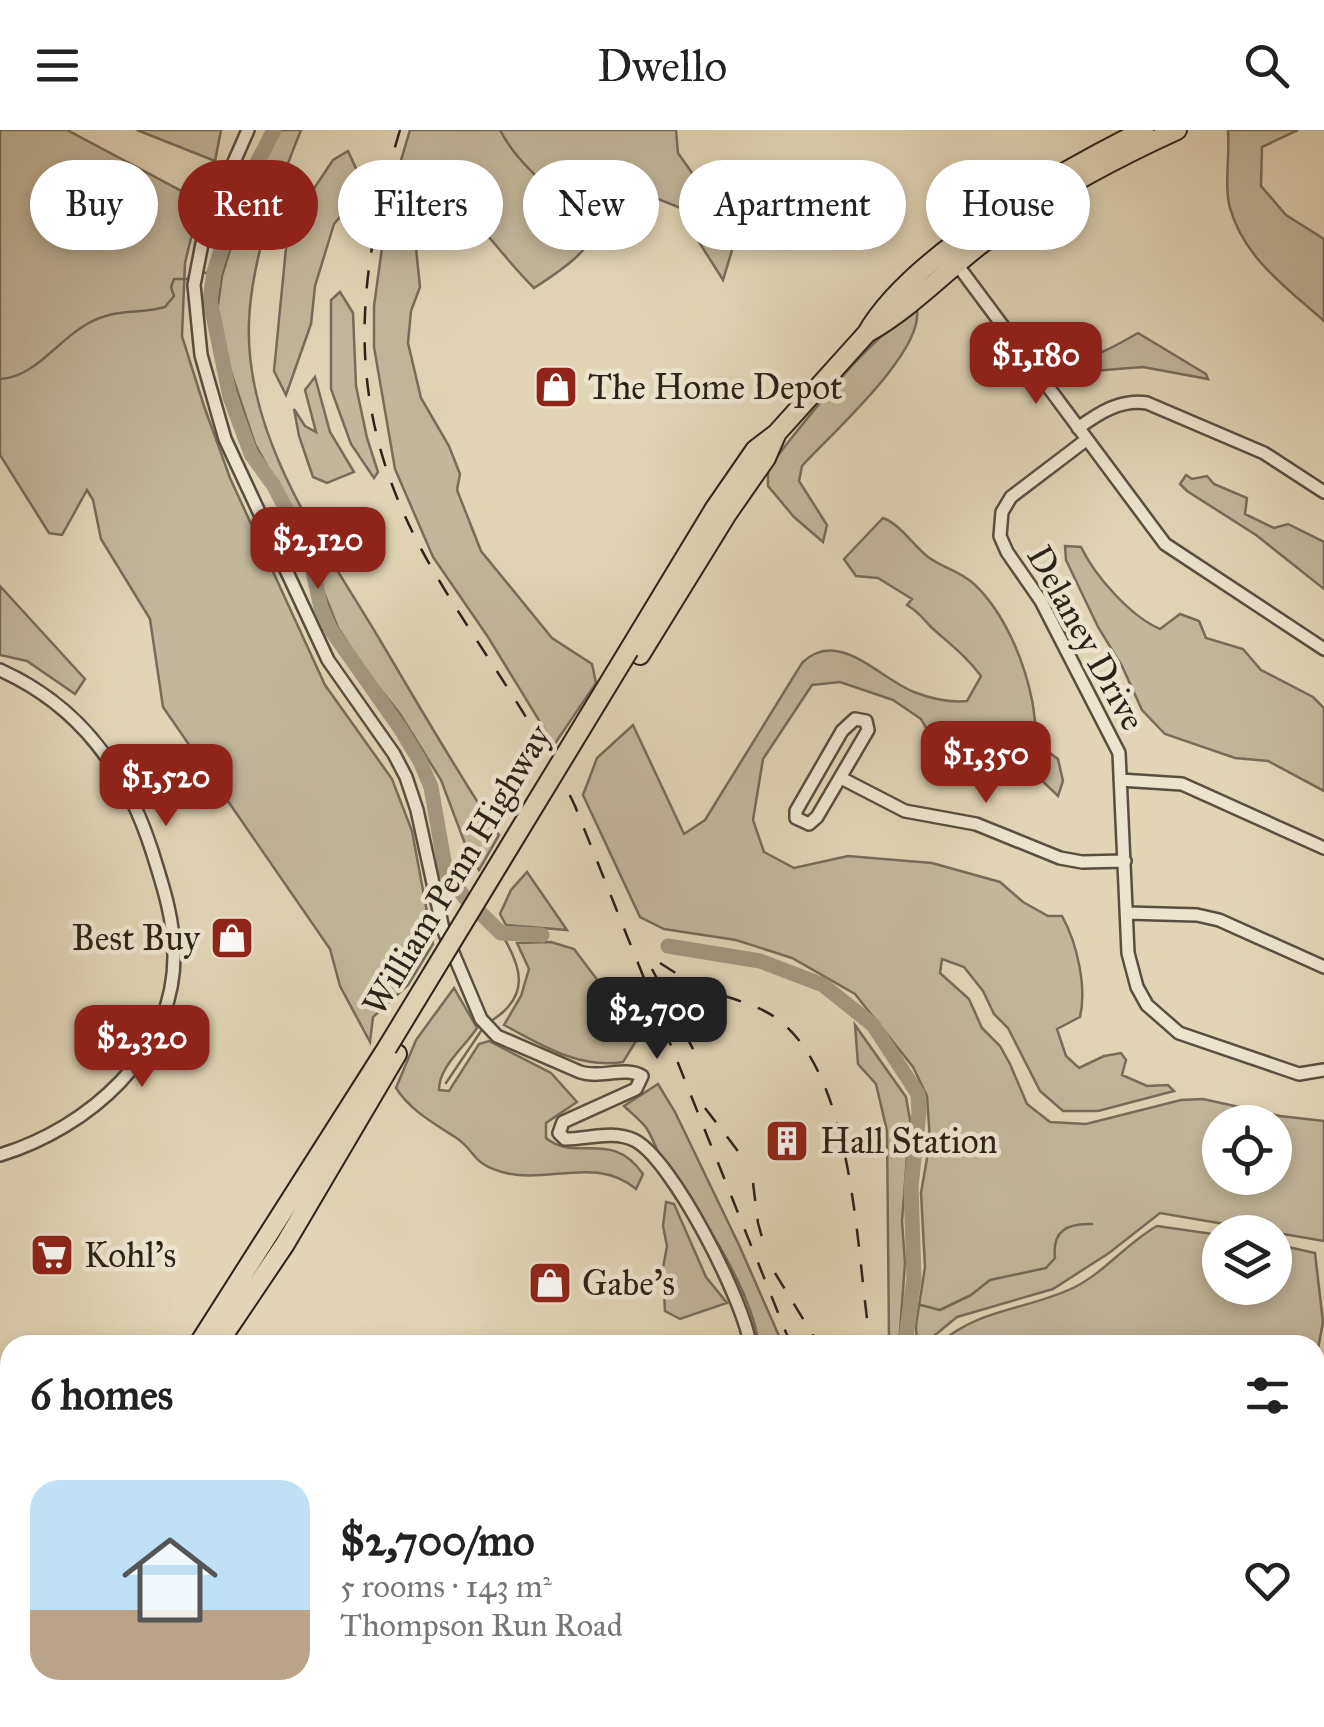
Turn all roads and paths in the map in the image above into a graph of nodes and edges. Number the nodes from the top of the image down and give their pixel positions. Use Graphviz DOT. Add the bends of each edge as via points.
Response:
graph roads {
  1 [pos="248,130"];
  2 [pos="1144,130"];
  3 [pos="1177,130"];
  4 [pos="952,257"];
  5 [pos="1082,434"];
  6 [pos="1324,492"];
  7 [pos="1324,649"];
  8 [pos="0,670"];
  9 [pos="841,778"];
  10 [pos="1120,780"];
  11 [pos="1324,848"];
  12 [pos="1125,860"];
  13 [pos="1127,913"];
  14 [pos="1324,967"];
  15 [pos="392,1051"];
  16 [pos="1324,1070"];
  17 [pos="0,1155"];
  18 [pos="205,1335"];
  19 [pos="224,1335"];
  20 [pos="747,1335"];
  1 -- 20 [label="street" via="205,228 194,285 202,355 231,454 328,660 406,777 442,928 480,1019 498,1036 580,1072 642,1076 636,1089 564,1122 559,1133 623,1136 648,1152 688,1207 731,1286"];
  2 -- 4 [label="highway, William Penn Highway" via="1044,184"];
  3 -- 4 [label="highway, William Penn Highway" via="1075,181"];
  4 -- 5 [label="street"];
  4 -- 15 [label="highway, William Penn Highway" via="890,320 867,333 776,434"];
  5 -- 6 [label="street, Delaney Drive" via="1110,408 1148,403 1264,453"];
  5 -- 7 [label="street" via="1171,549"];
  5 -- 10 [label="street, Delaney Drive" via="1011,498 1000,536 1109,731"];
  8 -- 17 [label="street" via="66,710 118,772 166,896 174,959 159,1026 124,1079 72,1122"];
  9 -- 9 [label="street" via="868,730 866,722 855,719 842,731 796,818 809,824 817,817"];
  9 -- 12 [label="street" via="905,811 976,824 1060,858"];
  10 -- 11 [label="street" via="1182,784"];
  10 -- 12 [label="street, Delaney Drive"];
  12 -- 13 [label="street, Delaney Drive"];
  13 -- 14 [label="street" via="1219,920"];
  13 -- 16 [label="street, Delaney Drive" via="1137,987 1179,1033 1299,1074"];
  15 -- 18 [label="highway, William Penn Highway"];
  15 -- 19 [label="highway, William Penn Highway" via="304,1214"];
}
